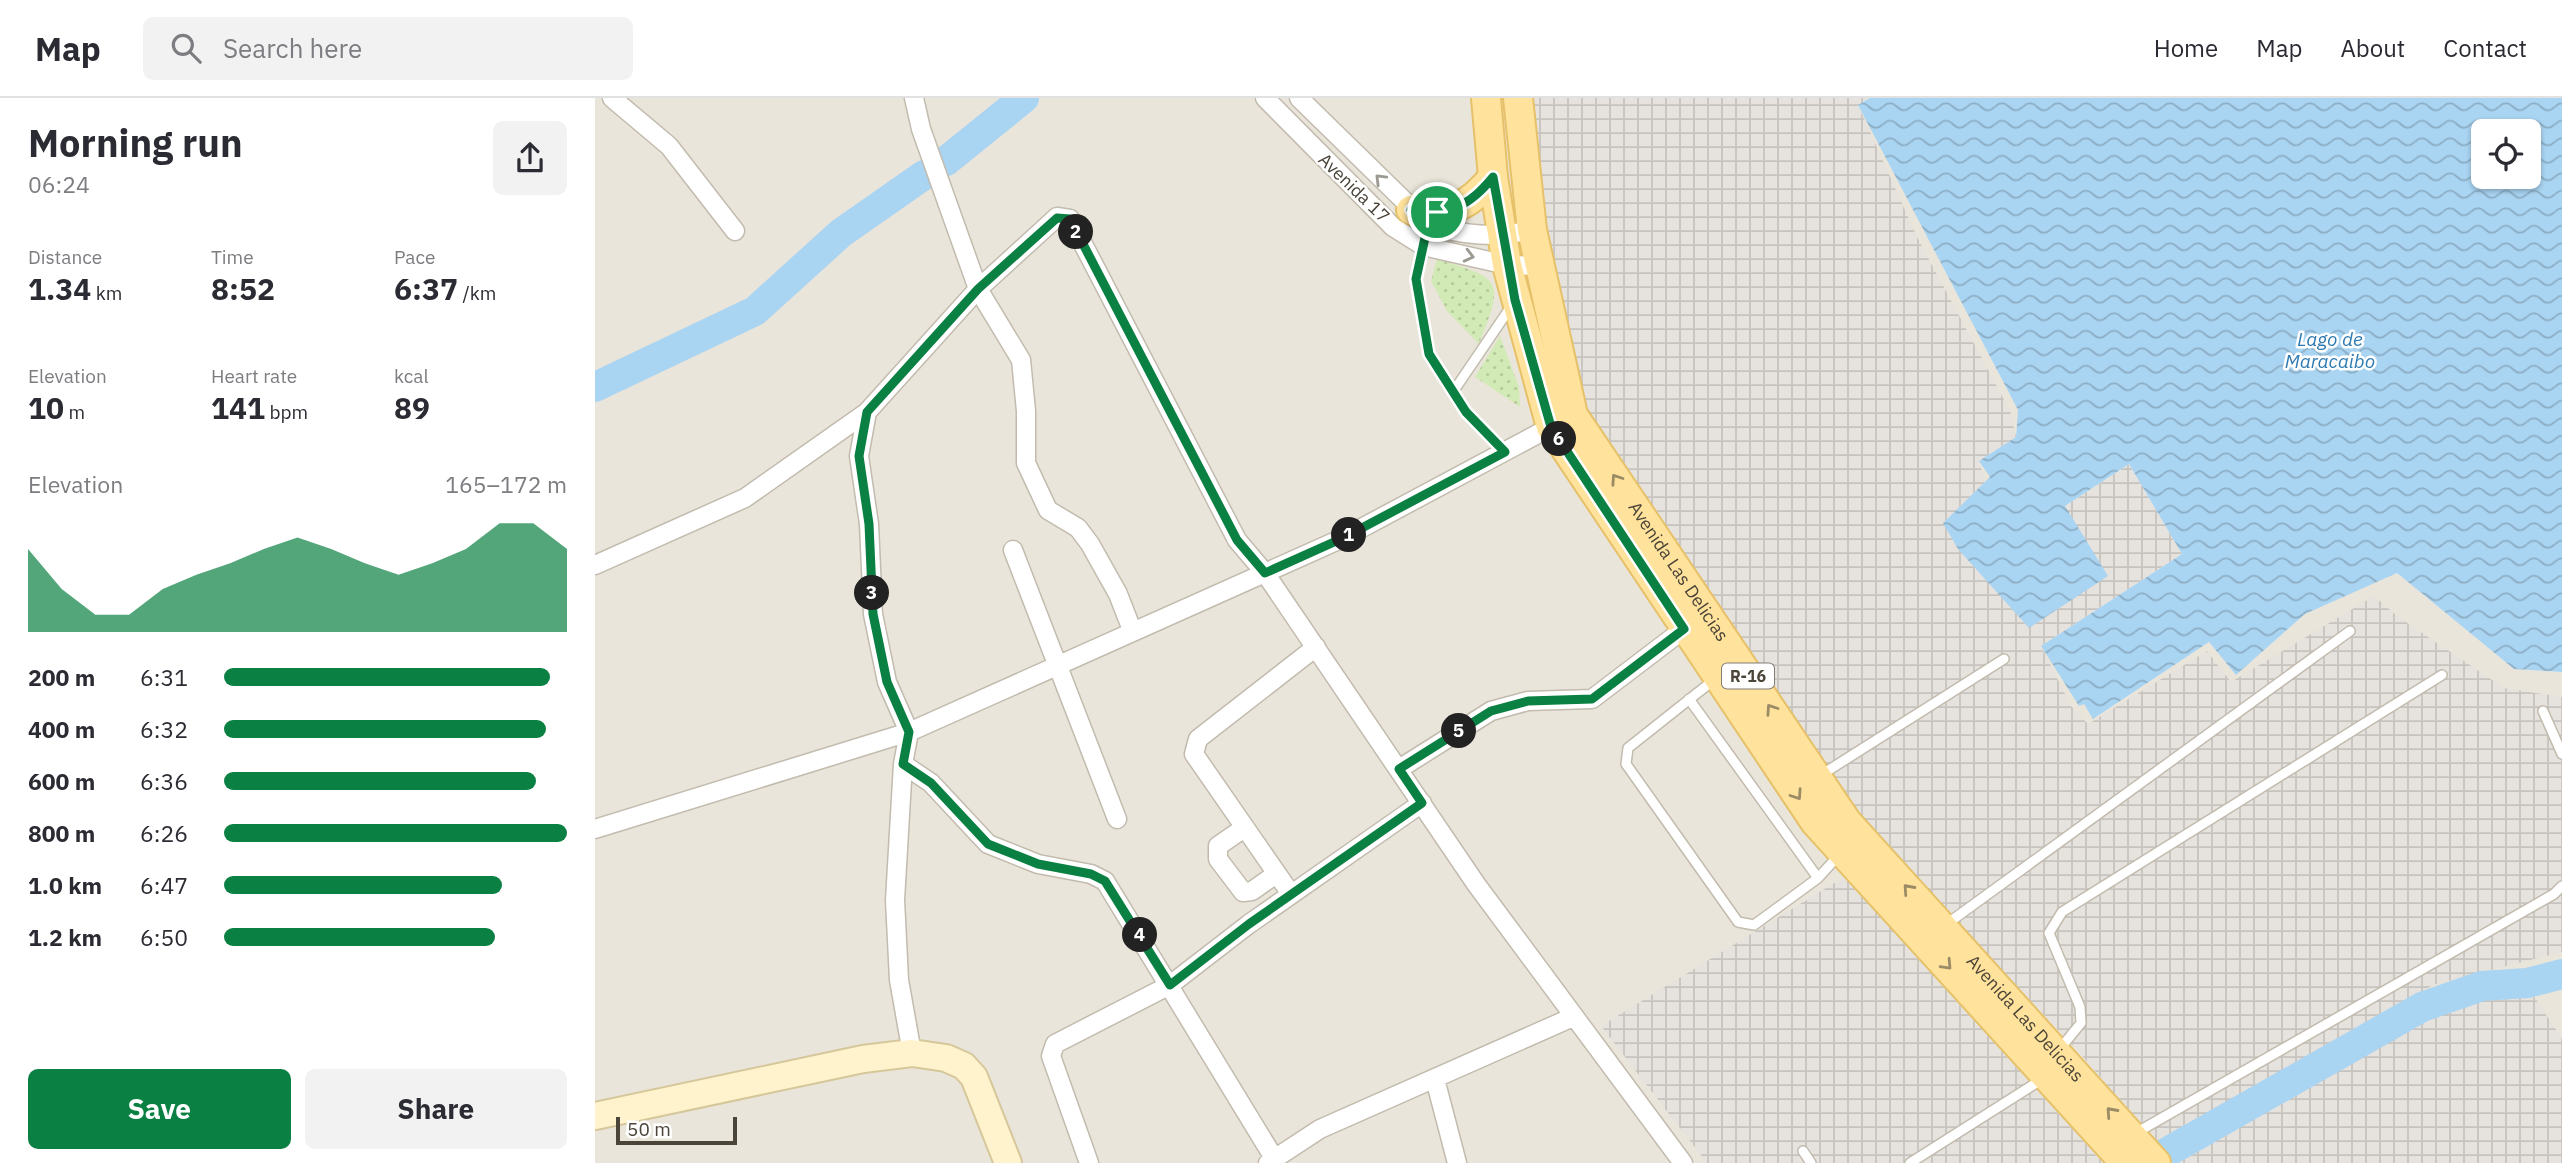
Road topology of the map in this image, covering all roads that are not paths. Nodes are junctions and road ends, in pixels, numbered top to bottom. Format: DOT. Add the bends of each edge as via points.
graph roads {
  1 [pos="612,98"];
  2 [pos="914,98"];
  3 [pos="1265,98"];
  4 [pos="1299,98"];
  5 [pos="1486,98"];
  6 [pos="1518,98"];
  7 [pos="1493,177"];
  8 [pos="1419,217"];
  9 [pos="735,230"];
  10 [pos="1532,230"];
  11 [pos="1502,236"];
  12 [pos="1423,246"];
  13 [pos="1507,265"];
  14 [pos="1540,266"];
  15 [pos="978,289"];
  16 [pos="1515,300"];
  17 [pos="1453,392"];
  18 [pos="867,412"];
  19 [pos="1562,421"];
  20 [pos="1505,452"];
  21 [pos="1013,550"];
  22 [pos="595,565"];
  23 [pos="1265,573"];
  24 [pos="1682,609"];
  25 [pos="1132,630"];
  26 [pos="2350,631"];
  27 [pos="1316,647"];
  28 [pos="2004,659"];
  29 [pos="1057,667"];
  30 [pos="2442,675"];
  31 [pos="1717,677"];
  32 [pos="1689,699"];
  33 [pos="2543,711"];
  34 [pos="909,732"];
  35 [pos="2562,754"];
  36 [pos="903,764"];
  37 [pos="1399,769"];
  38 [pos="1817,778"];
  39 [pos="1422,803"];
  40 [pos="1117,819"];
  41 [pos="1244,828"];
  42 [pos="595,829"];
  43 [pos="1842,852"];
  44 [pos="1276,874"];
  45 [pos="1818,878"];
  46 [pos="2562,886"];
  47 [pos="1291,894"];
  48 [pos="1943,927"];
  49 [pos="1170,985"];
  50 [pos="1573,1017"];
  51 [pos="912,1053"];
  52 [pos="2052,1064"];
  53 [pos="1435,1079"];
  54 [pos="595,1116"];
  55 [pos="2132,1135"];
  56 [pos="1803,1151"];
  57 [pos="1273,1162"];
  58 [pos="1008,1163"];
  59 [pos="1089,1163"];
  60 [pos="1457,1163"];
  61 [pos="1682,1163"];
  62 [pos="1811,1163"];
  63 [pos="1910,1163"];
  64 [pos="2125,1163"];
  65 [pos="2156,1163"];
  1 -- 9 [label="street" via="669,146"];
  2 -- 15 [label="street"];
  3 -- 12 [label="street, Avenida 17" via="1394,226"];
  8 -- 4 [label="street, Avenida 17, one-way"];
  5 -- 7 [label="main road, Avenida Las Delicias / R-16"];
  6 -- 10 [label="main road, Avenida Las Delicias / R-16"];
  7 -- 8 [label="main road" via="1469,203"];
  7 -- 11 [label="main road, Avenida Las Delicias / R-16"];
  8 -- 11 [label="street, Avenida 17" via="1455,234"];
  8 -- 12 [label="lane"];
  10 -- 11 [label="street, Avenida 17"];
  10 -- 14 [label="main road, Avenida Las Delicias / R-16"];
  11 -- 13 [label="main road, Avenida Las Delicias / R-16"];
  12 -- 13 [label="street, Avenida 17, one-way"];
  12 -- 17 [label="lane" via="1416,279 1429,354"];
  13 -- 14 [label="street, Avenida 17"];
  13 -- 16 [label="main road, Avenida Las Delicias / R-16"];
  14 -- 19 [label="main road, Avenida Las Delicias / R-16"];
  15 -- 18 [label="street"];
  15 -- 23 [label="street" via="1057,218 1070,219 1237,540"];
  15 -- 25 [label="street" via="1021,360 1025,463 1048,510 1078,528 1090,544"];
  16 -- 17 [label="lane"];
  16 -- 19 [label="main road, Avenida Las Delicias / R-16"];
  17 -- 20 [label="lane"];
  18 -- 22 [label="street" via="745,498"];
  18 -- 34 [label="street" via="859,456 869,524 873,614 887,682"];
  19 -- 20 [label="street"];
  19 -- 24 [label="main road, Avenida Las Delicias / R-16"];
  20 -- 23 [label="street" via="1343,538"];
  21 -- 29 [label="street"];
  23 -- 25 [label="street"];
  23 -- 27 [label="street"];
  24 -- 31 [label="main road, Avenida Las Delicias / R-16"];
  24 -- 37 [label="street" via="1592,699 1528,701 1491,711"];
  38 -- 24 [label="main road, Avenida Las Delicias / R-16, one-way"];
  25 -- 29 [label="street"];
  26 -- 48 [label="lane"];
  27 -- 37 [label="street"];
  27 -- 41 [label="street" via="1194,746 1194,754"];
  28 -- 38 [label="lane"];
  29 -- 34 [label="street"];
  29 -- 40 [label="street"];
  30 -- 52 [label="lane" via="2062,912 2049,933 2080,1007 2081,1023"];
  31 -- 32 [label="lane"];
  31 -- 43 [label="main road, Avenida Las Delicias / R-16, one-way" via="1815,822"];
  32 -- 45 [label="lane"];
  32 -- 45 [label="lane" via="1628,748 1626,764 1738,922 1754,925"];
  33 -- 35 [label="lane"];
  34 -- 36 [label="street"];
  34 -- 42 [label="street"];
  36 -- 49 [label="street" via="931,783 988,844 1038,864 1105,881"];
  36 -- 51 [label="street" via="895,900 899,980"];
  37 -- 39 [label="street"];
  48 -- 38 [label="main road, Avenida Las Delicias / R-16, one-way" via="1847,822"];
  39 -- 47 [label="street"];
  39 -- 50 [label="street"];
  41 -- 44 [label="street"];
  41 -- 44 [label="street" via="1219,846 1218,859 1243,892"];
  43 -- 45 [label="lane"];
  43 -- 52 [label="main road, Avenida Las Delicias / R-16, one-way"];
  44 -- 47 [label="street"];
  46 -- 55 [label="lane"];
  47 -- 49 [label="street"];
  48 -- 52 [label="main road, Avenida Las Delicias / R-16"];
  49 -- 57 [label="street"];
  49 -- 59 [label="street" via="1051,1050"];
  50 -- 53 [label="street"];
  50 -- 61 [label="street"];
  51 -- 54 [label="street" via="863,1059"];
  51 -- 58 [label="street" via="946,1058 974,1077"];
  55 -- 52 [label="main road, Avenida Las Delicias / R-16, one-way"];
  52 -- 63 [label="lane"];
  52 -- 64 [label="main road, Avenida Las Delicias / R-16"];
  53 -- 57 [label="street" via="1319,1129"];
  53 -- 60 [label="street"];
  55 -- 65 [label="main road, Avenida Las Delicias / R-16"];
  56 -- 62 [label="lane"];
}
